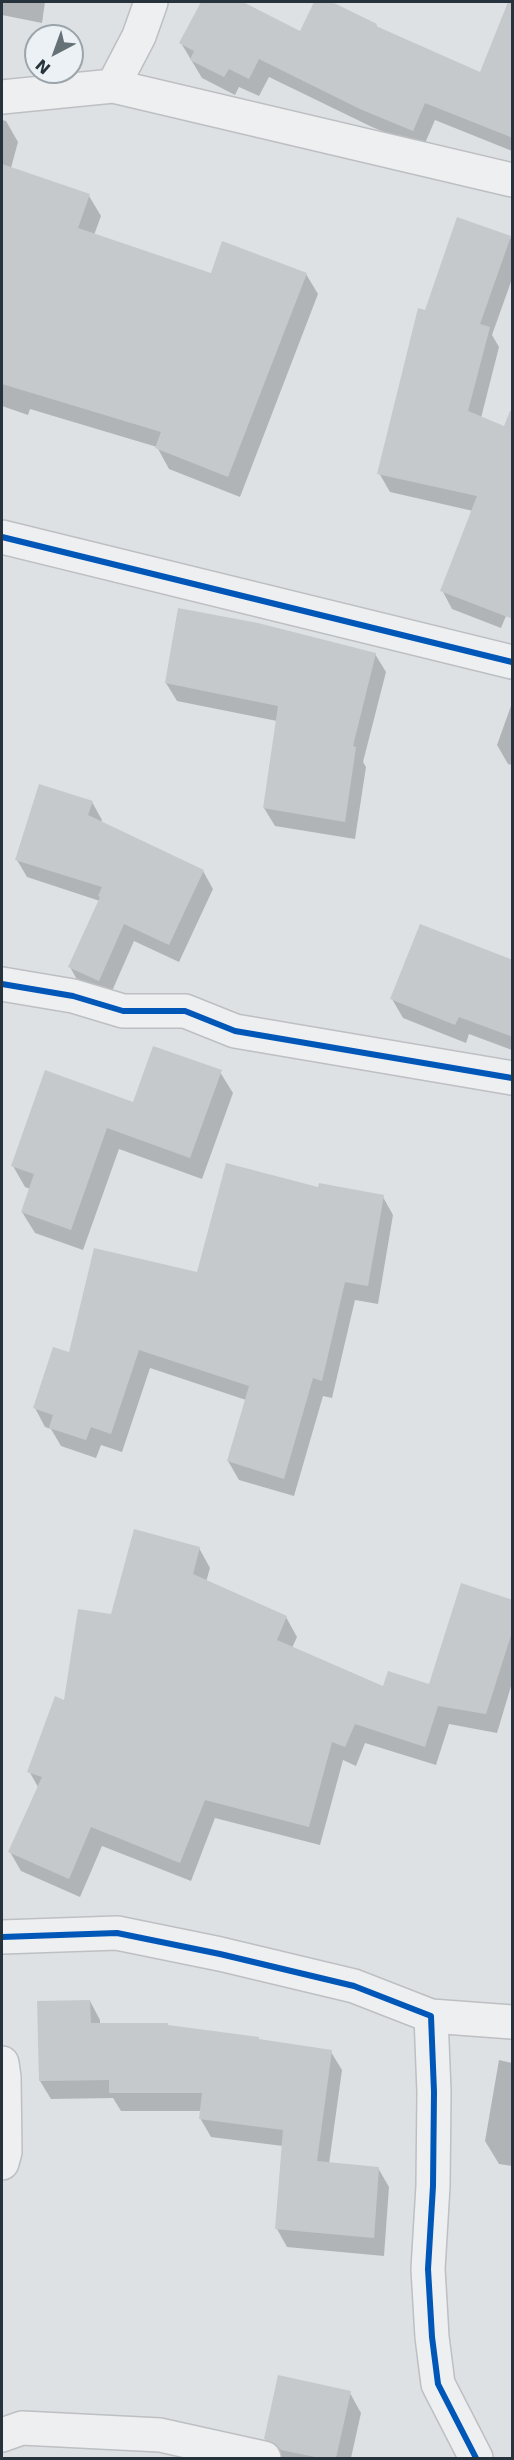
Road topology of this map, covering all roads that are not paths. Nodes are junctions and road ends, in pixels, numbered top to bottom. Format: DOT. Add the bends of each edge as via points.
graph roads {
  1 [pos="151,2"];
  2 [pos="113,86"];
  3 [pos="2,97"];
  4 [pos="513,180"];
  5 [pos="2,537"];
  6 [pos="513,662"];
  7 [pos="2,984"];
  8 [pos="513,1078"];
  9 [pos="2,1937"];
  10 [pos="430,2016"];
  11 [pos="513,2022"];
  12 [pos="2,2063"];
  13 [pos="2,2163"];
  14 [pos="2,2435"];
  15 [pos="264,2458"];
  16 [pos="476,2458"];
  1 -- 2 [label="street" via="140,36"];
  2 -- 3 [label="street"];
  2 -- 4 [label="street"];
  5 -- 6 [label="street"];
  7 -- 8 [label="street" via="73,996 123,1011 185,1011 236,1030"];
  9 -- 10 [label="street" via="117,1933 354,1986"];
  10 -- 11 [label="street"];
  10 -- 16 [label="street" via="434,2092 428,2269 432,2337 438,2384"];
  12 -- 13 [label="street"];
  14 -- 15 [label="street" via="22,2428 160,2435"];
}
